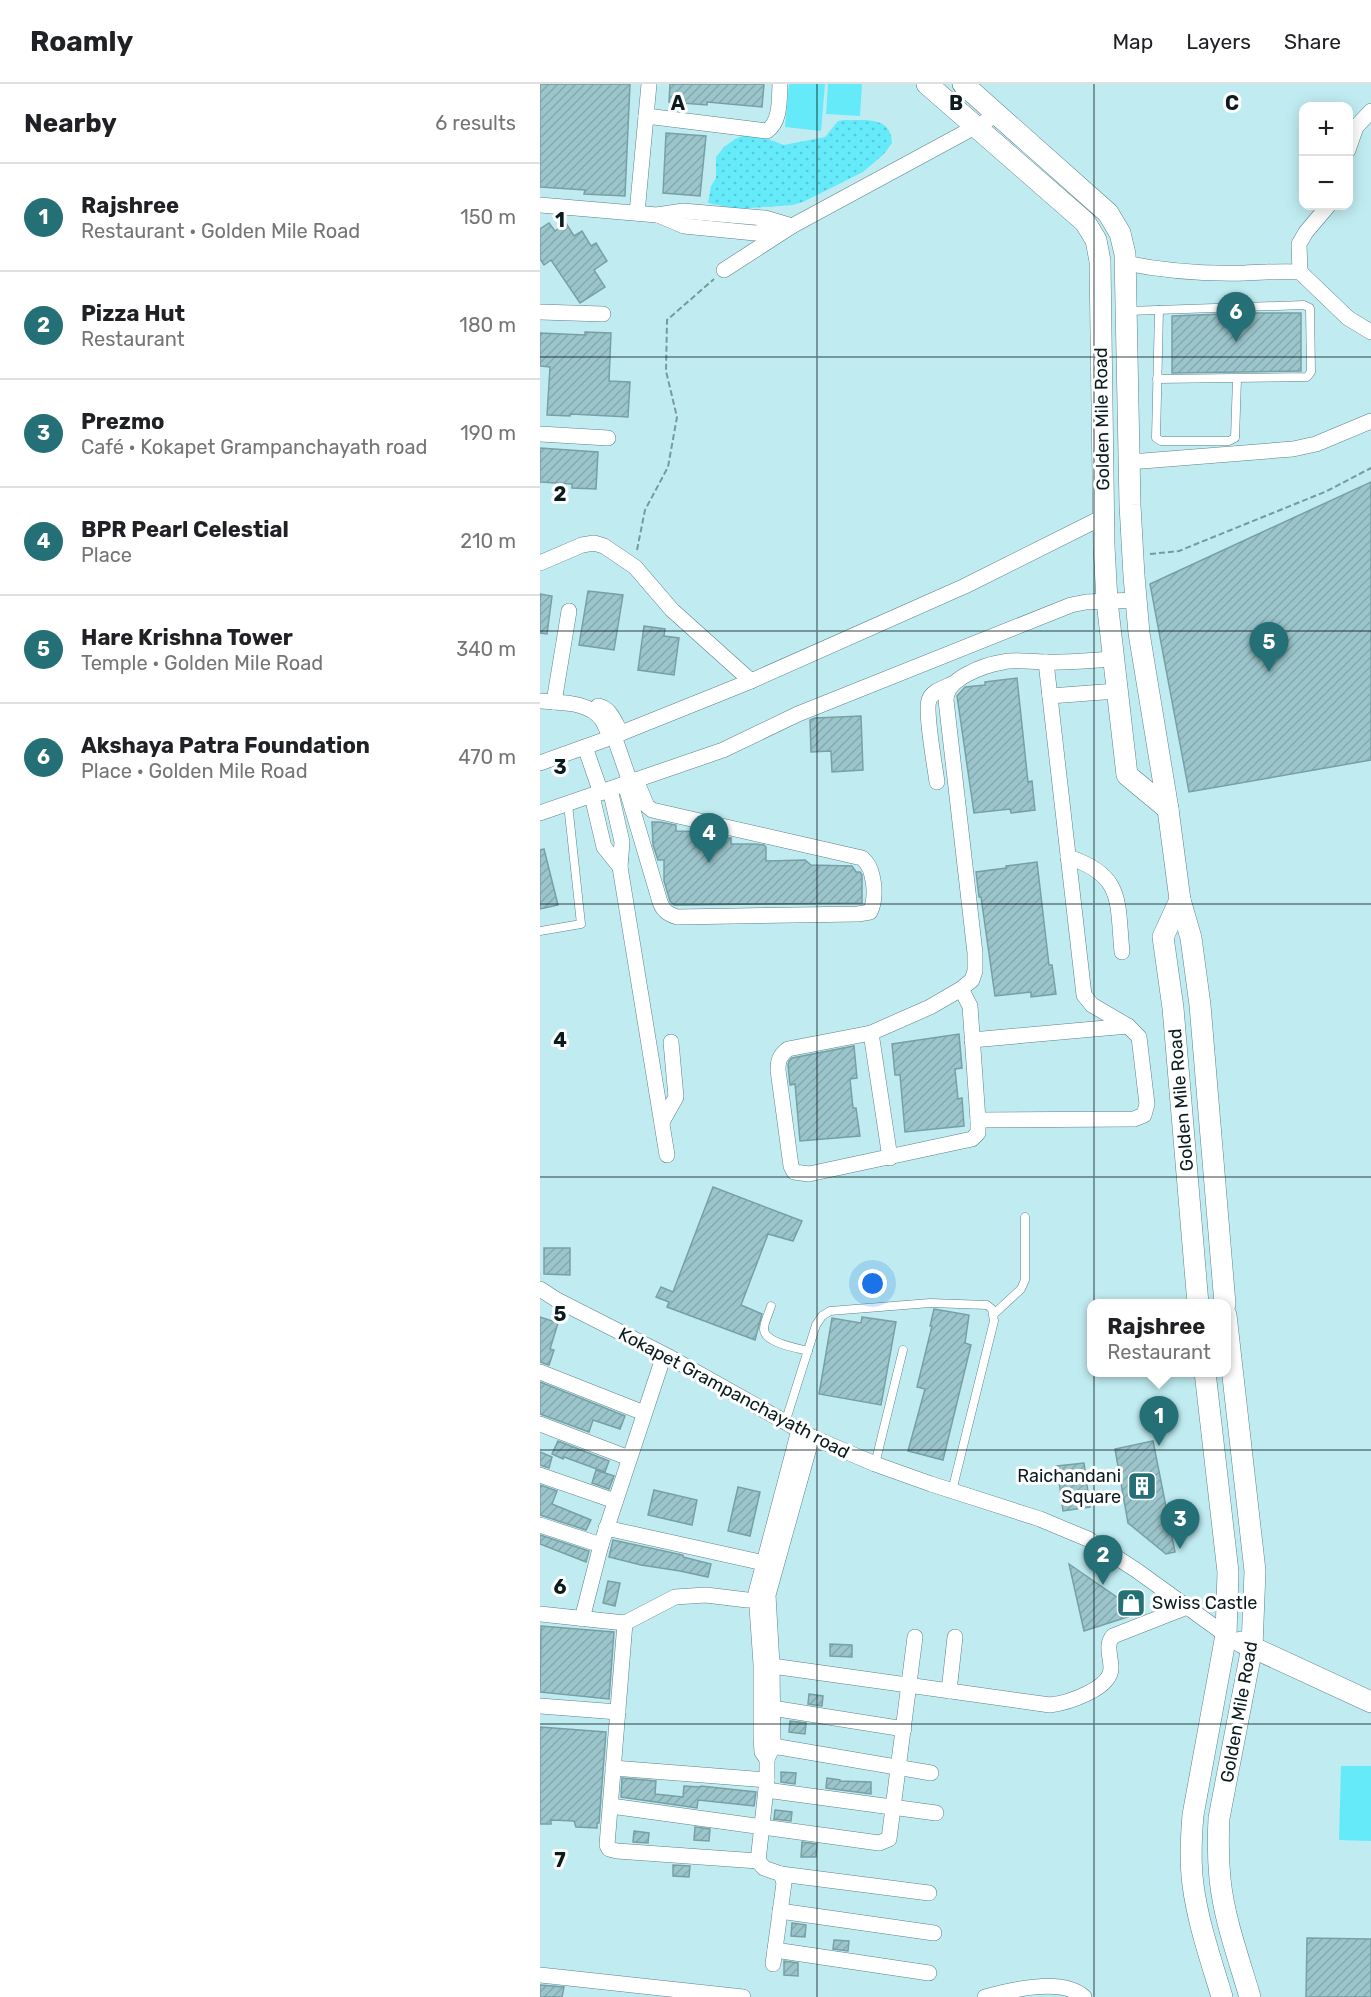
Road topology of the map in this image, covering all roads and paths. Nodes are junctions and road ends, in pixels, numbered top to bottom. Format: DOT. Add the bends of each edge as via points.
graph roads {
  1 [pos="649,84"];
  2 [pos="780,84"];
  3 [pos="927,84"];
  4 [pos="963,84"];
  5 [pos="1371,111"];
  6 [pos="998,115"];
  7 [pos="646,116"];
  8 [pos="975,127"];
  9 [pos="1353,136"];
  10 [pos="540,205"];
  11 [pos="1325,210"];
  12 [pos="637,213"];
  13 [pos="792,226"];
  14 [pos="1125,263"];
  15 [pos="724,270"];
  16 [pos="1300,272"];
  17 [pos="1159,310"];
  18 [pos="1126,311"];
  19 [pos="540,312"];
  20 [pos="603,314"];
  21 [pos="1371,332"];
  22 [pos="1157,379"];
  23 [pos="1237,379"];
  24 [pos="1371,421"];
  25 [pos="540,434"];
  26 [pos="608,438"];
  27 [pos="1130,462"];
  28 [pos="1371,468"];
  29 [pos="1103,517"];
  30 [pos="1133,556"];
  31 [pos="540,563"];
  32 [pos="635,567"];
  33 [pos="1136,600"];
  34 [pos="1107,601"];
  35 [pos="569,611"];
  36 [pos="1114,659"];
  37 [pos="1046,662"];
  38 [pos="752,681"];
  39 [pos="952,684"];
  40 [pos="1118,691"];
  41 [pos="1050,696"];
  42 [pos="547,702"];
  43 [pos="615,736"];
  44 [pos="585,747"];
  45 [pos="540,763"];
  46 [pos="937,782"];
  47 [pos="616,787"];
  48 [pos="568,804"];
  49 [pos="650,808"];
  50 [pos="1168,810"];
  51 [pos="540,813"];
  52 [pos="634,815"];
  53 [pos="1068,857"];
  54 [pos="1180,900"];
  55 [pos="540,931"];
  56 [pos="1122,952"];
  57 [pos="961,989"];
  58 [pos="644,1015"];
  59 [pos="1128,1026"];
  60 [pos="871,1033"];
  61 [pos="972,1040"];
  62 [pos="671,1042"];
  63 [pos="669,1093"];
  64 [pos="978,1120"];
  65 [pos="662,1122"];
  66 [pos="667,1155"];
  67 [pos="890,1158"];
  68 [pos="1025,1217"];
  69 [pos="540,1289"];
  70 [pos="1198,1299"];
  71 [pos="1226,1299"];
  72 [pos="771,1306"];
  73 [pos="994,1314"];
  74 [pos="903,1350"];
  75 [pos="808,1351"];
  76 [pos="1231,1352"];
  77 [pos="664,1355"];
  78 [pos="540,1372"];
  79 [pos="1206,1377"];
  80 [pos="644,1413"];
  81 [pos="785,1423"];
  82 [pos="540,1424"];
  83 [pos="805,1434"];
  84 [pos="629,1458"];
  85 [pos="875,1464"];
  86 [pos="540,1476"];
  87 [pos="952,1491"];
  88 [pos="615,1501"];
  89 [pos="540,1525"];
  90 [pos="606,1528"];
  91 [pos="600,1545"];
  92 [pos="769,1564"];
  93 [pos="747,1600"];
  94 [pos="1187,1607"];
  95 [pos="540,1614"];
  96 [pos="582,1619"];
  97 [pos="624,1623"];
  98 [pos="1226,1635"];
  99 [pos="915,1637"];
  100 [pos="955,1637"];
  101 [pos="1252,1647"];
  102 [pos="767,1665"];
  103 [pos="909,1685"];
  104 [pos="949,1691"];
  105 [pos="1371,1702"];
  106 [pos="540,1706"];
  107 [pos="772,1708"];
  108 [pos="618,1712"];
  109 [pos="904,1729"];
  110 [pos="770,1753"];
  111 [pos="613,1768"];
  112 [pos="898,1768"];
  113 [pos="931,1773"];
  114 [pos="766,1785"];
  115 [pos="611,1806"];
  116 [pos="893,1807"];
  117 [pos="936,1813"];
  118 [pos="761,1827"];
  119 [pos="758,1861"];
  120 [pos="781,1874"];
  121 [pos="929,1893"];
  122 [pos="1224,1900"];
  123 [pos="1198,1906"];
  124 [pos="780,1911"];
  125 [pos="934,1933"];
  126 [pos="929,1973"];
  127 [pos="540,1975"];
  128 [pos="1029,1993"];
  129 [pos="743,1997"];
  130 [pos="985,1997"];
  131 [pos="1084,1997"];
  132 [pos="1222,1997"];
  133 [pos="1250,1997"];
  1 -- 7 [label="street"];
  2 -- 7 [label="street" via="777,117 767,131"];
  3 -- 8 [label="street, Golden Mile Road"];
  4 -- 6 [label="street, Golden Mile Road"];
  5 -- 9 [label="street"];
  6 -- 8 [label="street"];
  6 -- 14 [label="street, Golden Mile Road" via="1108,213 1120,233"];
  7 -- 12 [label="street"];
  8 -- 13 [label="street"];
  8 -- 29 [label="street, Golden Mile Road" via="1085,222 1096,240 1100,261"];
  10 -- 12 [label="street"];
  11 -- 16 [label="street" via="1299,244"];
  12 -- 13 [label="street" via="765,218"];
  13 -- 15 [label="street"];
  14 -- 16 [label="street" via="1191,272"];
  14 -- 18 [label="street, Golden Mile Road"];
  15 -- 32 [label="path" via="667,320 666,371 677,417 668,466 642,519"];
  16 -- 21 [label="street" via="1348,318"];
  17 -- 18 [label="lane"];
  17 -- 22 [label="lane"];
  17 -- 23 [label="lane" via="1304,305 1311,308 1311,372 1307,377"];
  18 -- 27 [label="street, Golden Mile Road"];
  19 -- 20 [label="street"];
  22 -- 23 [label="lane"];
  22 -- 23 [label="lane" via="1156,438 1161,441 1235,438"];
  24 -- 27 [label="street" via="1316,444 1293,449"];
  25 -- 26 [label="street"];
  27 -- 30 [label="street, Golden Mile Road"];
  28 -- 30 [label="path" via="1327,491 1179,551"];
  29 -- 34 [label="street, Golden Mile Road"];
  29 -- 38 [label="street" via="965,586"];
  30 -- 33 [label="street, Golden Mile Road"];
  31 -- 32 [label="street" via="594,543"];
  32 -- 38 [label="street" via="672,610"];
  33 -- 34 [label="street"];
  33 -- 50 [label="street, Golden Mile Road"];
  34 -- 36 [label="street, Golden Mile Road"];
  34 -- 47 [label="street" via="1071,605 798,714 723,750"];
  35 -- 42 [label="street"];
  36 -- 37 [label="street"];
  36 -- 40 [label="street, Golden Mile Road"];
  37 -- 39 [label="street" via="1005,661"];
  37 -- 41 [label="street"];
  38 -- 43 [label="street"];
  39 -- 46 [label="street" via="936,691 929,700"];
  39 -- 57 [label="street" via="946,700 975,953 972,980"];
  40 -- 41 [label="street"];
  40 -- 50 [label="street, Golden Mile Road" via="1127,775"];
  41 -- 53 [label="street"];
  42 -- 43 [label="street" via="577,704 592,711"];
  43 -- 44 [label="street"];
  43 -- 47 [label="street"];
  44 -- 45 [label="street"];
  44 -- 47 [label="street"];
  47 -- 48 [label="street"];
  47 -- 49 [label="street"];
  47 -- 52 [label="street"];
  47 -- 58 [label="street" via="604,847 620,867"];
  48 -- 51 [label="street"];
  48 -- 55 [label="lane" via="581,924"];
  49 -- 52 [label="street"];
  49 -- 52 [label="street" via="862,858 872,876 872,908 858,914 668,914 660,902"];
  50 -- 54 [label="street, Golden Mile Road"];
  53 -- 56 [label="street" via="1093,866 1110,882 1117,903"];
  53 -- 59 [label="street" via="1084,995 1092,1005"];
  54 -- 70 [label="street, Golden Mile Road" via="1163,937 1173,1008"];
  54 -- 71 [label="street, Golden Mile Road" via="1191,938 1200,1005"];
  57 -- 60 [label="street"];
  57 -- 61 [label="street" via="970,1006"];
  58 -- 63 [label="street" via="662,1041"];
  58 -- 65 [label="street"];
  59 -- 61 [label="street"];
  59 -- 64 [label="street" via="1139,1037 1147,1104 1140,1117"];
  60 -- 67 [label="street"];
  60 -- 67 [label="street" via="788,1049 778,1060 791,1166 794,1172 809,1174"];
  61 -- 64 [label="street"];
  62 -- 65 [label="street" via="676,1097"];
  64 -- 67 [label="street" via="978,1133 972,1140"];
  65 -- 66 [label="street"];
  68 -- 73 [label="lane" via="1025,1280 1021,1289"];
  69 -- 77 [label="street, Kokapet Grampanchayath road"];
  72 -- 75 [label="lane" via="764,1327 768,1339"];
  73 -- 75 [label="lane" via="987,1305 930,1303 842,1308 822,1316"];
  73 -- 87 [label="lane"];
  74 -- 85 [label="lane"];
  75 -- 81 [label="lane"];
  76 -- 101 [label="street, Golden Mile Road" via="1255,1571"];
  77 -- 80 [label="street"];
  77 -- 81 [label="street, Kokapet Grampanchayath road"];
  78 -- 80 [label="street"];
  79 -- 98 [label="street, Golden Mile Road" via="1228,1572"];
  80 -- 84 [label="street"];
  81 -- 83 [label="street, Kokapet Grampanchayath road"];
  82 -- 84 [label="street"];
  83 -- 85 [label="street, Kokapet Grampanchayath road"];
  83 -- 92 [label="street"];
  84 -- 88 [label="street"];
  85 -- 87 [label="street, Kokapet Grampanchayath road"];
  86 -- 88 [label="street"];
  87 -- 94 [label="street, Kokapet Grampanchayath road" via="1088,1539"];
  88 -- 90 [label="street"];
  89 -- 91 [label="street"];
  90 -- 91 [label="street"];
  90 -- 92 [label="street"];
  91 -- 96 [label="street"];
  92 -- 102 [label="street" via="756,1593"];
  93 -- 97 [label="street" via="706,1595 675,1597"];
  94 -- 98 [label="street, Kokapet Grampanchayath road"];
  94 -- 104 [label="street" via="1113,1636 1109,1642 1111,1668 1107,1679 1069,1701 1050,1705"];
  95 -- 96 [label="street"];
  96 -- 97 [label="street"];
  97 -- 108 [label="street"];
  98 -- 101 [label="street, Kokapet Grampanchayath road"];
  98 -- 123 [label="street, Golden Mile Road" via="1192,1815 1193,1884"];
  99 -- 103 [label="street"];
  100 -- 104 [label="street"];
  101 -- 105 [label="street, Kokapet Grampanchayath road"];
  101 -- 122 [label="street, Golden Mile Road" via="1219,1818 1218,1852"];
  102 -- 103 [label="street"];
  102 -- 107 [label="street"];
  102 -- 110 [label="street" via="761,1738 762,1752"];
  103 -- 104 [label="street"];
  103 -- 109 [label="street"];
  106 -- 108 [label="street"];
  107 -- 109 [label="street"];
  107 -- 110 [label="street"];
  108 -- 111 [label="street"];
  109 -- 112 [label="street"];
  110 -- 112 [label="street"];
  110 -- 114 [label="street"];
  111 -- 114 [label="street"];
  111 -- 115 [label="street"];
  112 -- 113 [label="street"];
  112 -- 116 [label="street"];
  114 -- 116 [label="street"];
  114 -- 118 [label="street"];
  115 -- 118 [label="street"];
  115 -- 119 [label="street" via="609,1850"];
  116 -- 117 [label="street"];
  116 -- 118 [label="street" via="889,1839 879,1843"];
  118 -- 119 [label="street"];
  119 -- 120 [label="street" via="764,1868"];
  120 -- 121 [label="street"];
  120 -- 124 [label="street" via="784,1883"];
  122 -- 123 [label="street"];
  122 -- 133 [label="street, Golden Mile Road"];
  123 -- 132 [label="street, Golden Mile Road"];
  124 -- 125 [label="street"];
  124 -- 126 [label="street" via="774,1957"];
  127 -- 129 [label="street"];
  128 -- 130 [label="street"];
  128 -- 131 [label="street" via="1064,1987"];
}
